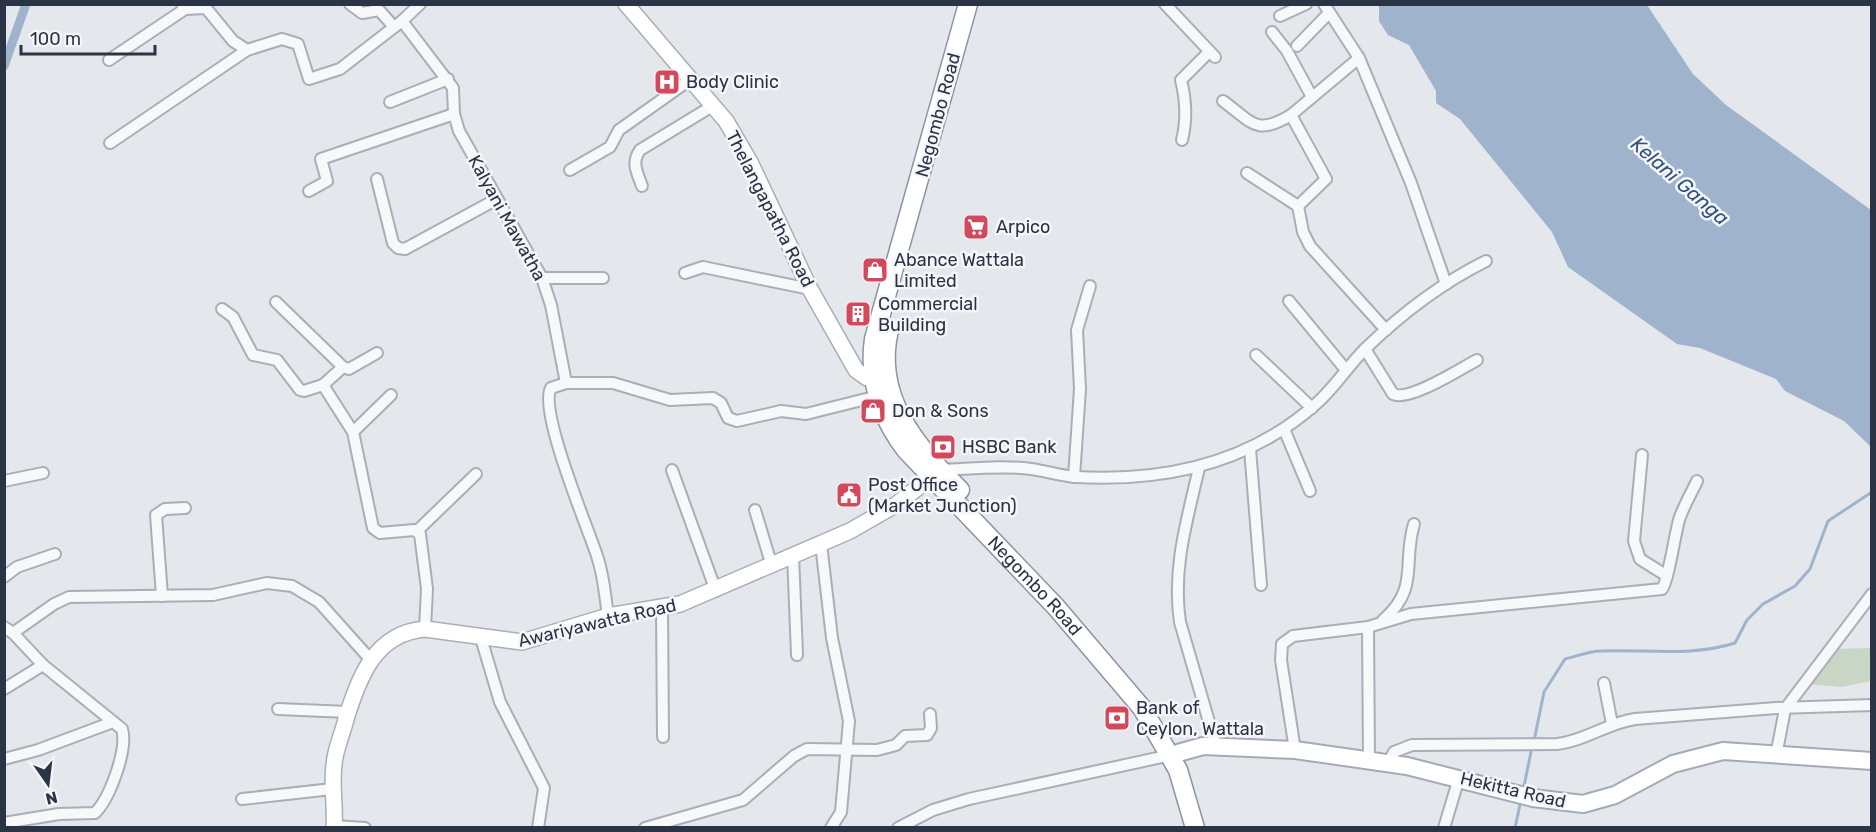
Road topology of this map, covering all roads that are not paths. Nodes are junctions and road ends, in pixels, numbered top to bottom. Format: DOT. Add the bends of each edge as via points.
graph roads {
  1 [pos="350,4"];
  2 [pos="420,4"];
  3 [pos="626,4"];
  4 [pos="968,4"];
  5 [pos="979,4"];
  6 [pos="1165,4"];
  7 [pos="1306,4"];
  8 [pos="184,7"];
  9 [pos="1327,9"];
  10 [pos="1280,16"];
  11 [pos="398,24"];
  12 [pos="1272,32"];
  13 [pos="1297,46"];
  14 [pos="247,50"];
  15 [pos="1359,58"];
  16 [pos="109,60"];
  17 [pos="448,79"];
  18 [pos="691,79"];
  19 [pos="1312,97"];
  20 [pos="1223,101"];
  21 [pos="390,102"];
  22 [pos="714,105"];
  23 [pos="454,114"];
  24 [pos="1291,115"];
  25 [pos="1182,140"];
  26 [pos="110,143"];
  27 [pos="570,170"];
  28 [pos="1247,173"];
  29 [pos="377,179"];
  30 [pos="642,186"];
  31 [pos="309,191"];
  32 [pos="497,199"];
  33 [pos="1298,206"];
  34 [pos="1486,261"];
  35 [pos="685,273"];
  36 [pos="542,278"];
  37 [pos="603,278"];
  38 [pos="1446,284"];
  39 [pos="1090,286"];
  40 [pos="810,289"];
  41 [pos="1289,301"];
  42 [pos="276,302"];
  43 [pos="222,309"];
  44 [pos="1386,330"];
  45 [pos="1365,349"];
  46 [pos="377,353"];
  47 [pos="1256,355"];
  48 [pos="1477,360"];
  49 [pos="343,367"];
  50 [pos="1346,370"];
  51 [pos="880,377"];
  52 [pos="566,383"];
  53 [pos="323,385"];
  54 [pos="391,395"];
  55 [pos="878,396"];
  56 [pos="1312,408"];
  57 [pos="1284,429"];
  58 [pos="353,432"];
  59 [pos="1250,449"];
  60 [pos="1642,455"];
  61 [pos="1199,468"];
  62 [pos="672,470"];
  63 [pos="43,473"];
  64 [pos="476,474"];
  65 [pos="935,474"];
  66 [pos="1074,477"];
  67 [pos="4,481"];
  68 [pos="1697,481"];
  69 [pos="1310,491"];
  70 [pos="185,508"];
  71 [pos="755,510"];
  72 [pos="1414,524"];
  73 [pos="417,531"];
  74 [pos="821,544"];
  75 [pos="55,554"];
  76 [pos="793,554"];
  77 [pos="771,563"];
  78 [pos="1667,576"];
  79 [pos="4,578"];
  80 [pos="1261,585"];
  81 [pos="716,591"];
  82 [pos="1872,594"];
  83 [pos="162,596"];
  84 [pos="662,608"];
  85 [pos="608,616"];
  86 [pos="1380,623"];
  87 [pos="1368,627"];
  88 [pos="425,628"];
  89 [pos="9,630"];
  90 [pos="481,638"];
  91 [pos="797,655"];
  92 [pos="370,659"];
  93 [pos="43,665"];
  94 [pos="1604,683"];
  95 [pos="4,689"];
  96 [pos="1872,705"];
  97 [pos="1785,709"];
  98 [pos="278,710"];
  99 [pos="348,712"];
  100 [pos="930,714"];
  101 [pos="113,722"];
  102 [pos="1612,724"];
  103 [pos="663,737"];
  104 [pos="1216,746"];
  105 [pos="848,749"];
  106 [pos="1295,750"];
  107 [pos="1176,753"];
  108 [pos="1776,756"];
  109 [pos="4,759"];
  110 [pos="1369,760"];
  111 [pos="1872,761"];
  112 [pos="1388,763"];
  113 [pos="1459,778"];
  114 [pos="332,789"];
  115 [pos="242,799"];
  116 [pos="4,823"];
  117 [pos="335,827"];
  118 [pos="365,828"];
  119 [pos="538,828"];
  120 [pos="645,828"];
  121 [pos="831,828"];
  122 [pos="898,828"];
  123 [pos="1195,828"];
  124 [pos="1207,828"];
  125 [pos="1444,828"];
  1 -- 11 [label="street, Kalyani Mawatha" via="362,13 379,10"];
  2 -- 11 [label="street"];
  3 -- 18 [label="street, Thelangapatha Road"];
  4 -- 51 [label="highway, Negombo Road" via="874,339"];
  5 -- 51 [label="highway, Negombo Road" via="892,314"];
  6 -- 25 [label="street" via="1212,54 1181,80 1185,97"];
  7 -- 10 [label="street"];
  8 -- 14 [label="street" via="206,8 233,41"];
  8 -- 16 [label="street"];
  9 -- 13 [label="street"];
  9 -- 15 [label="street"];
  11 -- 14 [label="street" via="340,69 314,79 306,77 298,44 282,39"];
  11 -- 17 [label="street, Kalyani Mawatha"];
  12 -- 19 [label="street"];
  14 -- 26 [label="street"];
  15 -- 19 [label="street"];
  15 -- 38 [label="street"];
  17 -- 21 [label="street"];
  17 -- 23 [label="street, Kalyani Mawatha" via="453,88"];
  18 -- 22 [label="street, Thelangapatha Road"];
  18 -- 27 [label="street" via="619,129 610,147"];
  19 -- 24 [label="street"];
  20 -- 24 [label="street" via="1264,128"];
  22 -- 30 [label="street" via="640,150 634,164"];
  22 -- 40 [label="street, Thelangapatha Road" via="750,162"];
  23 -- 31 [label="street" via="321,159 327,181"];
  23 -- 32 [label="street, Kalyani Mawatha" via="459,131"];
  24 -- 33 [label="street" via="1326,179"];
  28 -- 33 [label="street"];
  29 -- 32 [label="street" via="393,243 398,248 405,249"];
  32 -- 36 [label="street, Kalyani Mawatha"];
  33 -- 44 [label="street" via="1310,246"];
  34 -- 38 [label="street"];
  35 -- 40 [label="street" via="703,267"];
  36 -- 37 [label="street"];
  36 -- 52 [label="street, Kalyani Mawatha"];
  38 -- 44 [label="street"];
  39 -- 66 [label="street" via="1077,330 1080,389"];
  40 -- 51 [label="street, Thelangapatha Road" via="856,370 863,377"];
  41 -- 50 [label="street"];
  42 -- 49 [label="street"];
  43 -- 53 [label="street" via="233,317 253,355 277,360 300,390"];
  44 -- 45 [label="street"];
  45 -- 48 [label="street" via="1398,396 1412,394"];
  45 -- 50 [label="street"];
  46 -- 49 [label="street" via="349,369"];
  47 -- 56 [label="street"];
  49 -- 53 [label="street"];
  50 -- 56 [label="street"];
  51 -- 55 [label="highway, Negombo Road"];
  51 -- 65 [label="highway, Negombo Road"];
  52 -- 55 [label="street" via="614,383 670,400 713,398 721,403 728,418 737,421 773,411 825,411"];
  52 -- 85 [label="street" via="551,388 547,395 549,413 597,556"];
  53 -- 58 [label="street"];
  54 -- 58 [label="street"];
  55 -- 65 [label="highway, Negombo Road" via="896,437"];
  56 -- 57 [label="street"];
  57 -- 59 [label="street"];
  57 -- 69 [label="street"];
  58 -- 73 [label="street" via="373,528 380,533"];
  59 -- 61 [label="street"];
  59 -- 80 [label="street"];
  60 -- 78 [label="street" via="1634,541 1640,558"];
  61 -- 66 [label="street"];
  61 -- 104 [label="street" via="1179,555 1177,601"];
  62 -- 81 [label="street"];
  63 -- 67 [label="street"];
  64 -- 73 [label="street"];
  65 -- 66 [label="street" via="1030,469"];
  65 -- 74 [label="street, Awariyawatta Road" via="897,504"];
  65 -- 107 [label="highway, Negombo Road" via="1056,607"];
  68 -- 78 [label="street" via="1680,517"];
  70 -- 83 [label="street" via="165,509 156,515"];
  71 -- 77 [label="street"];
  72 -- 86 [label="street" via="1409,541 1410,578 1394,610"];
  73 -- 88 [label="street" via="427,589"];
  74 -- 76 [label="street, Awariyawatta Road"];
  74 -- 105 [label="street" via="832,638 849,721"];
  75 -- 79 [label="street" via="16,567"];
  76 -- 77 [label="street, Awariyawatta Road"];
  76 -- 91 [label="street"];
  77 -- 81 [label="street, Awariyawatta Road"];
  78 -- 86 [label="street" via="1662,589 1434,610"];
  81 -- 84 [label="street, Awariyawatta Road"];
  82 -- 97 [label="street"];
  83 -- 89 [label="street" via="69,597"];
  83 -- 92 [label="street" via="213,595 267,583 292,586 319,602"];
  84 -- 85 [label="street, Awariyawatta Road"];
  84 -- 103 [label="street"];
  85 -- 90 [label="street, Awariyawatta Road" via="522,642"];
  86 -- 87 [label="street"];
  87 -- 106 [label="street" via="1299,635 1282,644"];
  87 -- 110 [label="street"];
  88 -- 90 [label="street, Awariyawatta Road"];
  88 -- 92 [label="street, Awariyawatta Road" via="397,636"];
  89 -- 93 [label="street"];
  90 -- 119 [label="street" via="500,702 544,788"];
  92 -- 99 [label="street, Awariyawatta Road" via="359,677"];
  93 -- 95 [label="street"];
  93 -- 101 [label="street"];
  94 -- 102 [label="street"];
  96 -- 97 [label="street"];
  97 -- 102 [label="street"];
  97 -- 108 [label="street"];
  98 -- 99 [label="street"];
  99 -- 114 [label="street, Awariyawatta Road" via="334,759"];
  100 -- 105 [label="street" via="927,735 905,736 896,745 877,750"];
  101 -- 109 [label="street"];
  101 -- 116 [label="street" via="122,729 126,741 105,803 95,813"];
  102 -- 112 [label="street" via="1570,743 1412,745 1394,752"];
  104 -- 106 [label="main road, Hekitta Road"];
  104 -- 107 [label="main road, Hekitta Road"];
  105 -- 120 [label="street" via="807,748 743,800"];
  105 -- 121 [label="street" via="841,812"];
  106 -- 110 [label="main road, Hekitta Road"];
  107 -- 122 [label="street" via="978,797 933,810"];
  107 -- 123 [label="highway, Negombo Road"];
  107 -- 124 [label="highway, Negombo Road" via="1195,780"];
  108 -- 111 [label="main road, Hekitta Road"];
  108 -- 113 [label="main road, Hekitta Road" via="1723,751 1692,758 1606,799 1583,804 1526,796"];
  110 -- 112 [label="main road, Hekitta Road"];
  112 -- 113 [label="main road, Hekitta Road"];
  113 -- 125 [label="street"];
  114 -- 115 [label="street"];
  114 -- 117 [label="street, Awariyawatta Road"];
  117 -- 118 [label="street"];
}
